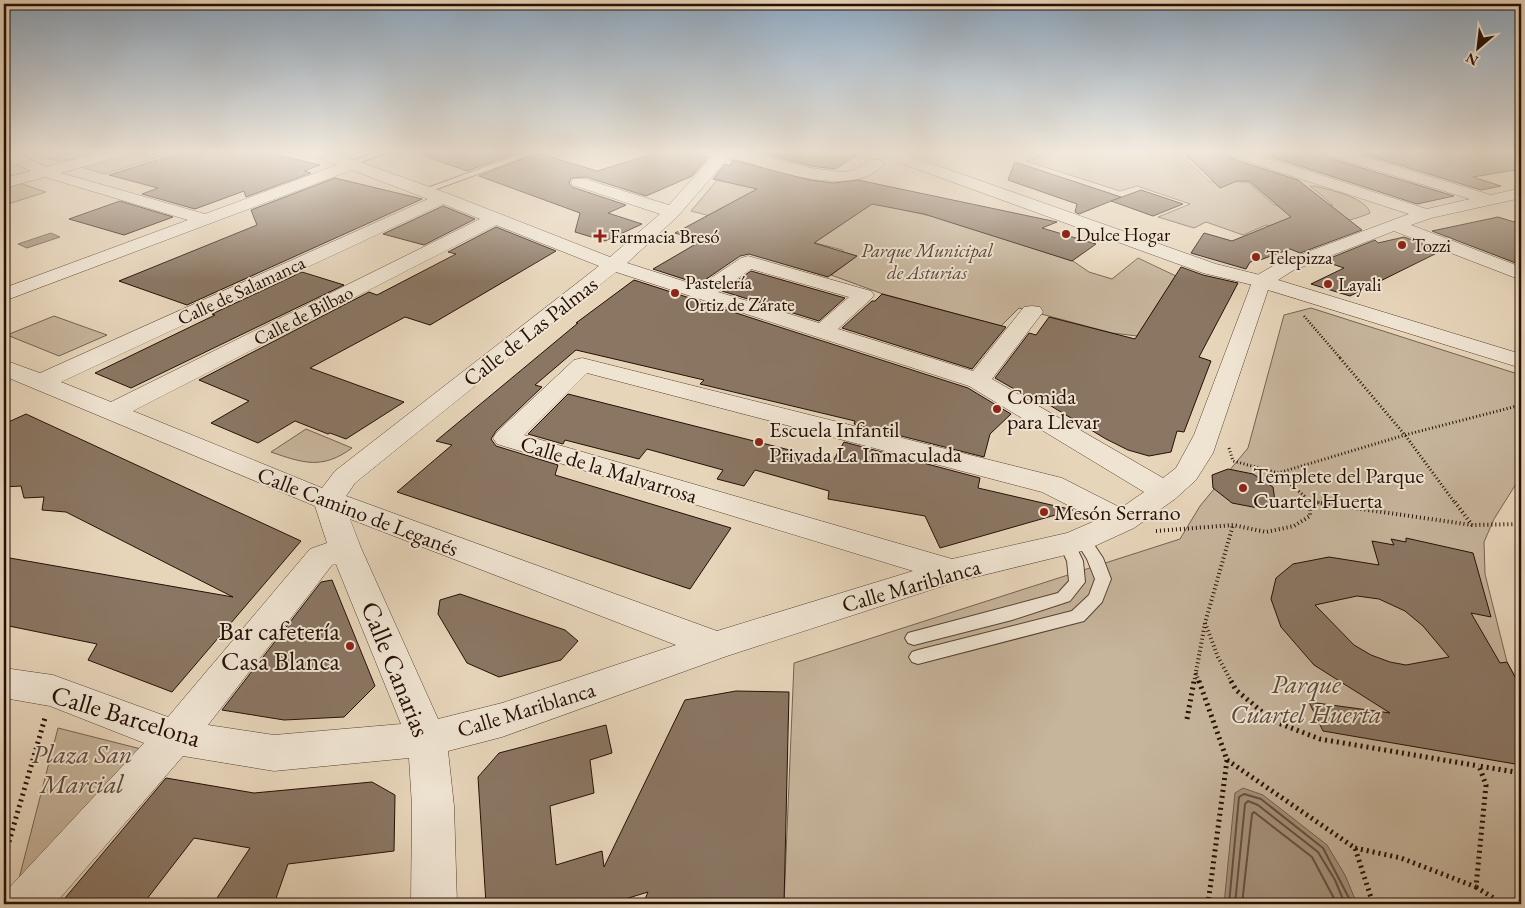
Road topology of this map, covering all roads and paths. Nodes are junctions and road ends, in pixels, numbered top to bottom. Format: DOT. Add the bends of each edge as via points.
graph roads {
  1 [pos="124,195"];
  2 [pos="258,195"];
  3 [pos="436,195"];
  4 [pos="620,195"];
  5 [pos="687,195"];
  6 [pos="992,195"];
  7 [pos="1025,195"];
  8 [pos="1367,195"];
  9 [pos="1476,195"];
  10 [pos="1514,195"];
  11 [pos="443,198"];
  12 [pos="1492,200"];
  13 [pos="672,212"];
  14 [pos="1426,214"];
  15 [pos="495,218"];
  16 [pos="204,219"];
  17 [pos="1394,225"];
  18 [pos="613,265"];
  19 [pos="1521,274"];
  20 [pos="1258,290"];
  21 [pos="702,293"];
  22 [pos="4,295"];
  23 [pos="1032,312"];
  24 [pos="823,331"];
  25 [pos="1521,362"];
  26 [pos="4,367"];
  27 [pos="978,381"];
  28 [pos="40,382"];
  29 [pos="1521,405"];
  30 [pos="110,412"];
  31 [pos="1206,435"];
  32 [pos="1405,435"];
  33 [pos="1278,473"];
  34 [pos="1165,492"];
  35 [pos="328,501"];
  36 [pos="1310,501"];
  37 [pos="1123,521"];
  38 [pos="1521,524"];
  39 [pos="1233,525"];
  40 [pos="1472,525"];
  41 [pos="1074,541"];
  42 [pos="345,548"];
  43 [pos="952,571"];
  44 [pos="1205,624"];
  45 [pos="914,638"];
  46 [pos="716,645"];
  47 [pos="918,657"];
  48 [pos="1196,673"];
  49 [pos="4,682"];
  50 [pos="52,691"];
  51 [pos="1187,719"];
  52 [pos="175,737"];
  53 [pos="427,739"];
  54 [pos="1227,760"];
  55 [pos="1479,766"];
  56 [pos="1521,773"];
  57 [pos="1355,848"];
  58 [pos="4,859"];
  59 [pos="1476,887"];
  60 [pos="25,904"];
  61 [pos="434,904"];
  62 [pos="1208,904"];
  63 [pos="1373,904"];
  64 [pos="1503,904"];
  1 -- 16 [label="street"];
  2 -- 16 [label="street"];
  3 -- 11 [label="street"];
  4 -- 13 [label="street"];
  5 -- 13 [label="street, Calle de Las Palmas"];
  6 -- 20 [label="street" via="1210,269"];
  7 -- 20 [label="street" via="1220,263"];
  8 -- 14 [label="street"];
  9 -- 12 [label="street"];
  10 -- 12 [label="street"];
  11 -- 15 [label="street"];
  11 -- 28 [label="street, Calle de Salamanca"];
  12 -- 14 [label="street"];
  13 -- 18 [label="street, Calle de Las Palmas"];
  14 -- 17 [label="street"];
  15 -- 18 [label="street"];
  15 -- 30 [label="street, Calle de Bilbao"];
  16 -- 22 [label="street"];
  17 -- 19 [label="street"];
  17 -- 20 [label="street" via="1285,267"];
  18 -- 21 [label="street"];
  18 -- 35 [label="street, Calle de Las Palmas" via="345,477"];
  20 -- 25 [label="street"];
  20 -- 31 [label="street, Calle Mariblanca"];
  20 -- 32 [label="path" via="1297,309"];
  21 -- 24 [label="street"];
  21 -- 24 [label="street" via="748,262 864,295"];
  23 -- 27 [label="street"];
  24 -- 27 [label="street"];
  26 -- 28 [label="street, Calle Camino de Leganés"];
  27 -- 34 [label="street"];
  28 -- 30 [label="street, Calle Camino de Leganés"];
  29 -- 32 [label="path"];
  30 -- 35 [label="street, Calle Camino de Leganés"];
  31 -- 33 [label="path" via="1227,440 1233,460"];
  31 -- 34 [label="street, Calle Mariblanca" via="1186,474"];
  32 -- 33 [label="path"];
  32 -- 40 [label="path"];
  33 -- 36 [label="path"];
  34 -- 37 [label="street, Calle Mariblanca"];
  35 -- 42 [label="street, Calle Canarias"];
  35 -- 46 [label="street, Calle Camino de Leganés"];
  36 -- 39 [label="path" via="1310,516 1294,526 1266,532"];
  36 -- 40 [label="path"];
  37 -- 39 [label="path" via="1139,532"];
  37 -- 41 [label="street, Calle Mariblanca"];
  37 -- 43 [label="street, Calle de la Malvarrosa" via="1052,485 582,365 506,438"];
  38 -- 40 [label="path"];
  39 -- 44 [label="path"];
  41 -- 43 [label="street, Calle Mariblanca"];
  41 -- 45 [label="lane" via="1077,582 1064,597"];
  41 -- 47 [label="lane" via="1095,558 1103,579 1096,598 1078,616"];
  42 -- 52 [label="street" via="321,557"];
  42 -- 53 [label="street, Calle Canarias"];
  43 -- 46 [label="street, Calle Mariblanca"];
  44 -- 48 [label="path"];
  44 -- 55 [label="path" via="1236,690 1274,721 1320,739"];
  46 -- 53 [label="street, Calle Mariblanca" via="511,717"];
  48 -- 51 [label="path"];
  48 -- 54 [label="path"];
  49 -- 50 [label="street, Calle Barcelona"];
  50 -- 52 [label="street, Calle Barcelona"];
  50 -- 58 [label="path"];
  52 -- 53 [label="street, Calle Barcelona" via="274,753"];
  52 -- 60 [label="street"];
  53 -- 61 [label="street, Calle Canarias" via="433,806"];
  54 -- 57 [label="path"];
  54 -- 62 [label="path"];
  55 -- 56 [label="path"];
  55 -- 59 [label="path" via="1486,785"];
  57 -- 59 [label="path" via="1401,858"];
  57 -- 63 [label="path"];
  59 -- 64 [label="path"];
}
